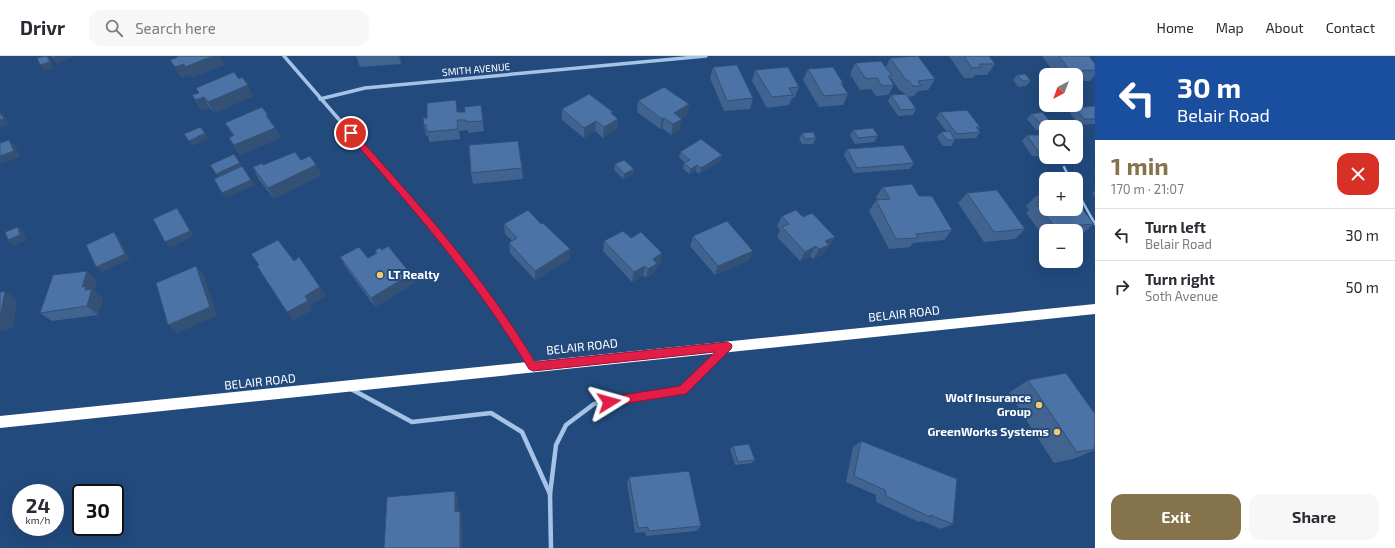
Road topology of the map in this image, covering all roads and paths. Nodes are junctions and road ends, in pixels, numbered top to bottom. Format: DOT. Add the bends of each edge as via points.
graph roads {
  1 [pos="284,56"];
  2 [pos="706,56"];
  3 [pos="320,99"];
  4 [pos="1064,168"];
  5 [pos="1066,172"];
  6 [pos="1083,203"];
  7 [pos="1095,224"];
  8 [pos="1095,309"];
  9 [pos="727,346"];
  10 [pos="533,366"];
  11 [pos="347,387"];
  12 [pos="0,422"];
  13 [pos="550,494"];
  14 [pos="551,548"];
  1 -- 3 [label="street"];
  2 -- 3 [label="street, SMITH AVENUE" via="364,88"];
  3 -- 10 [label="street" via="392,179 470,274"];
  4 -- 5 [label="lane"];
  6 -- 7 [label="lane"];
  8 -- 9 [label="highway, BELAIR ROAD"];
  9 -- 10 [label="highway, BELAIR ROAD"];
  9 -- 13 [label="street" via="683,391 594,404 566,425 556,445"];
  10 -- 11 [label="highway, BELAIR ROAD"];
  11 -- 12 [label="highway, BELAIR ROAD"];
  11 -- 13 [label="street" via="412,422 491,413 522,432"];
  13 -- 14 [label="street"];
}
